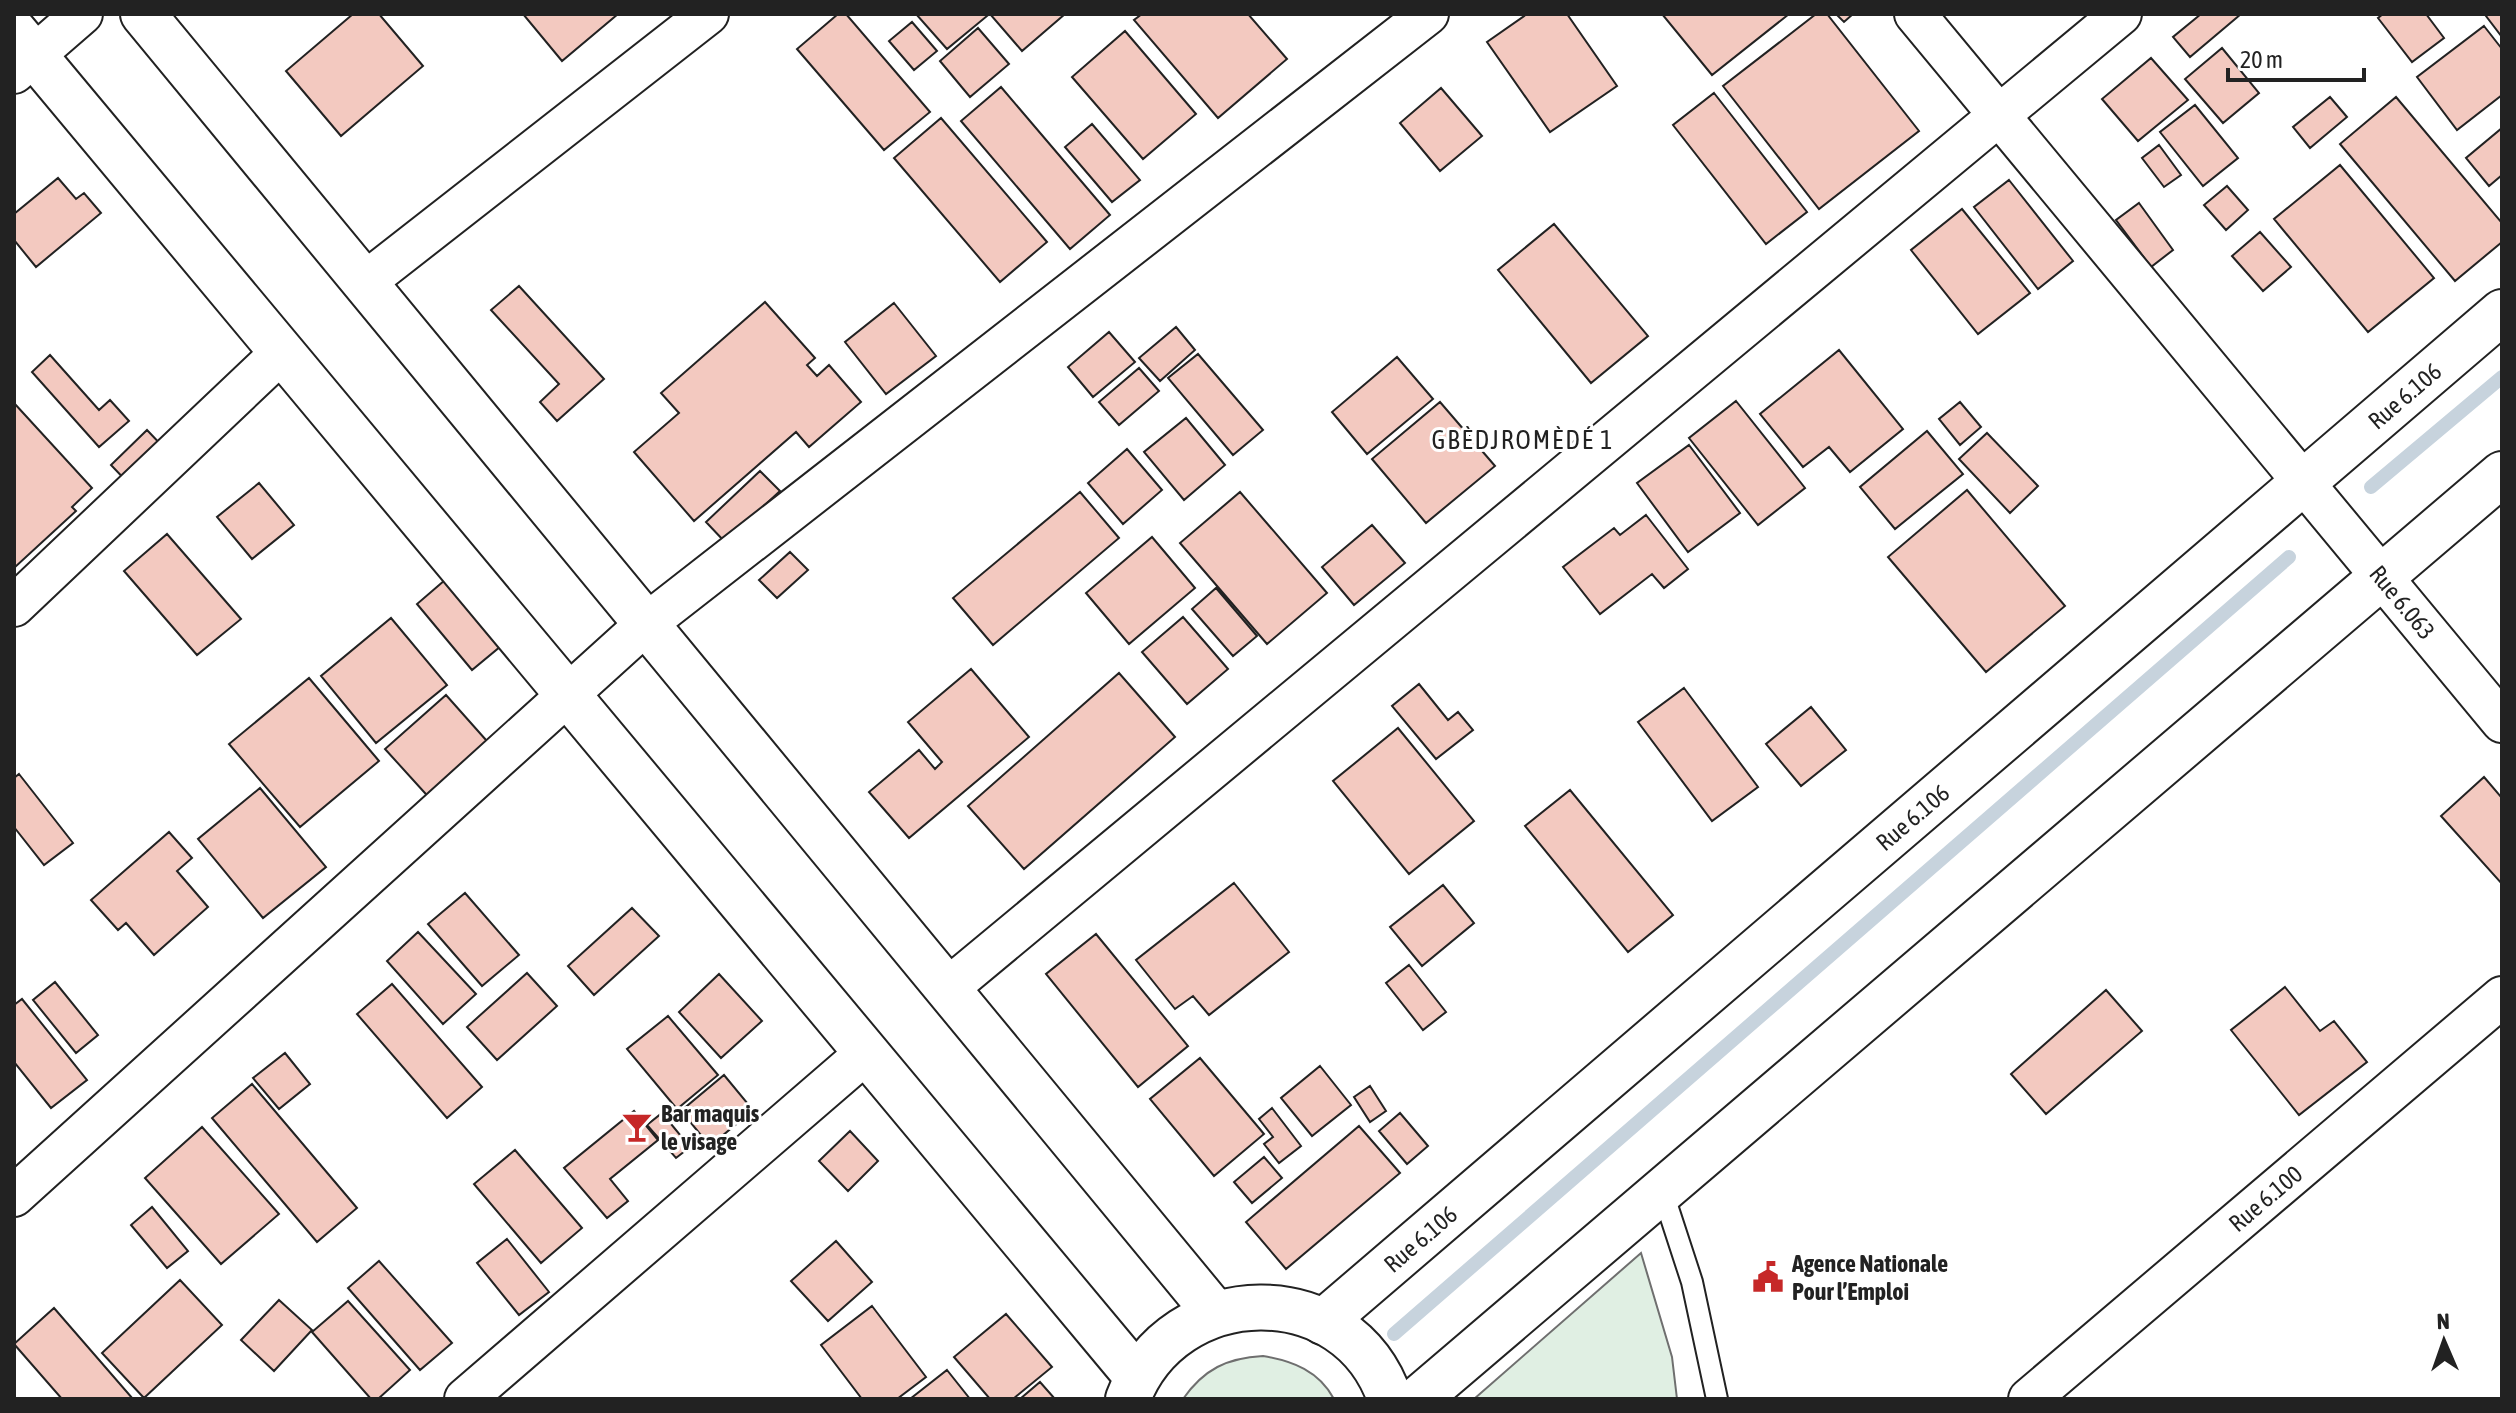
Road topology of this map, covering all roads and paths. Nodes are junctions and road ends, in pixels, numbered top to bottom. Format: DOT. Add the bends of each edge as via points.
graph roads {
  1 [pos="82,14"];
  2 [pos="143,14"];
  3 [pos="708,14"];
  4 [pos="1428,14"];
  5 [pos="1915,14"];
  6 [pos="2121,14"];
  7 [pos="21,53"];
  8 [pos="1999,113"];
  9 [pos="364,283"];
  10 [pos="2502,312"];
  11 [pos="282,352"];
  12 [pos="2502,474"];
  13 [pos="2301,484"];
  14 [pos="2380,578"];
  15 [pos="14,606"];
  16 [pos="646,624"];
  17 [pos="567,694"];
  18 [pos="2502,722"];
  19 [pos="947,989"];
  20 [pos="2502,997"];
  21 [pos="866,1053"];
  22 [pos="1662,1190"];
  23 [pos="14,1196"];
  24 [pos="1215,1313"];
  25 [pos="1323,1322"];
  26 [pos="1133,1388"];
  27 [pos="465,1399"];
  28 [pos="1390,1399"];
  29 [pos="1418,1399"];
  30 [pos="1717,1399"];
  31 [pos="2029,1399"];
  1 -- 7 [label="street"];
  2 -- 9 [label="main road"];
  3 -- 9 [label="street"];
  4 -- 16 [label="street"];
  5 -- 8 [label="street, Rue 6.063"];
  6 -- 8 [label="street"];
  7 -- 11 [label="main road"];
  8 -- 13 [label="street, Rue 6.063"];
  8 -- 19 [label="street"];
  9 -- 16 [label="main road"];
  10 -- 13 [label="main road, Rue 6.106"];
  11 -- 15 [label="street"];
  11 -- 17 [label="main road"];
  12 -- 14 [label="main road"];
  13 -- 14 [label="street, Rue 6.063"];
  13 -- 25 [label="main road, Rue 6.106"];
  14 -- 18 [label="street, Rue 6.063"];
  14 -- 22 [label="main road"];
  16 -- 17 [label="street"];
  16 -- 19 [label="main road"];
  17 -- 21 [label="main road"];
  17 -- 23 [label="street"];
  19 -- 24 [label="main road"];
  20 -- 31 [label="street, Rue 6.100"];
  21 -- 26 [label="main road"];
  21 -- 27 [label="street"];
  22 -- 29 [label="main road"];
  22 -- 30 [label="lane" via="1692,1282"];
  24 -- 25 [label="main road" via="1270,1307"];
  24 -- 26 [label="main road" via="1170,1338"];
  25 -- 28 [label="main road" via="1370,1362"];
}
